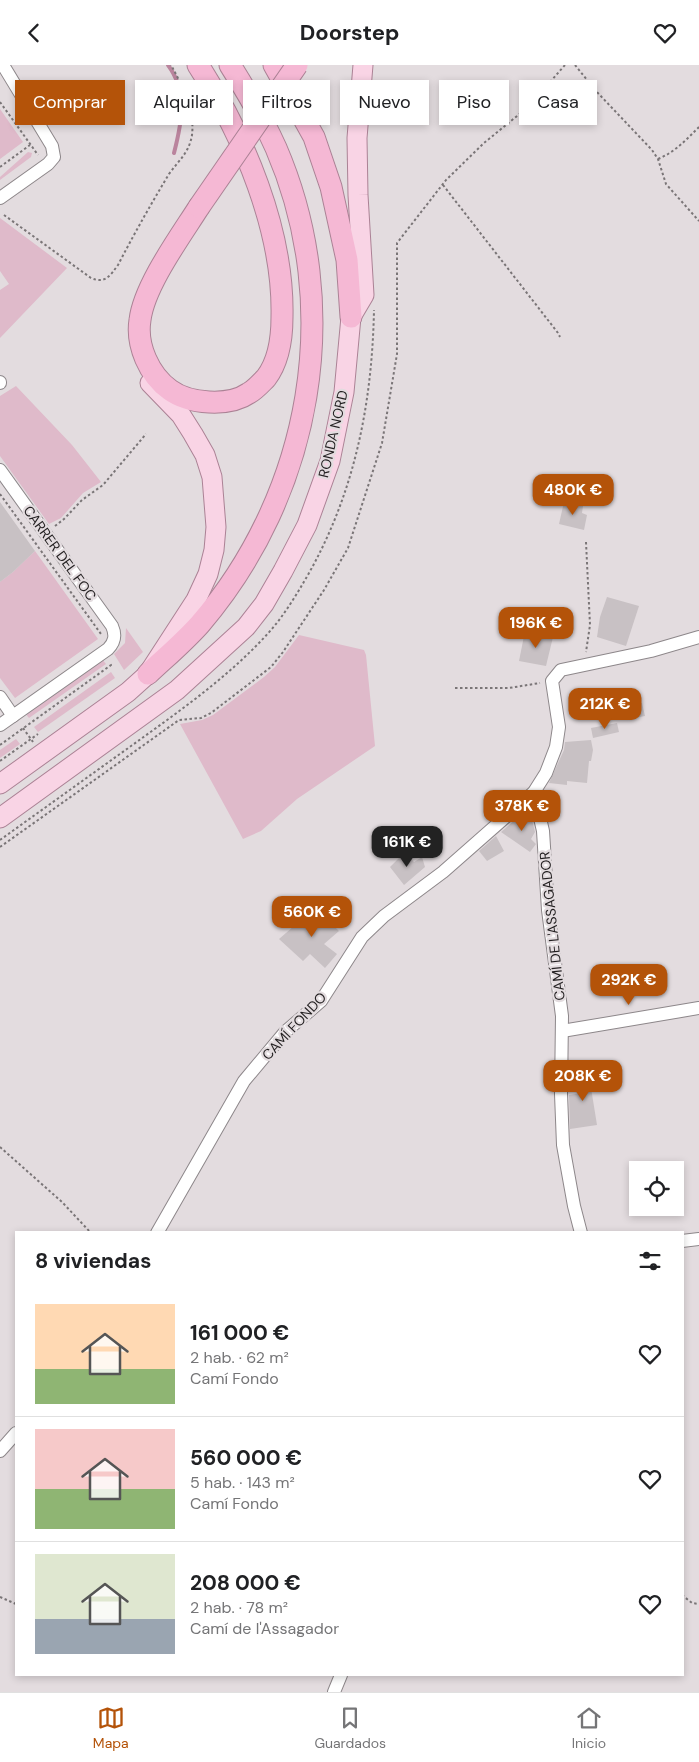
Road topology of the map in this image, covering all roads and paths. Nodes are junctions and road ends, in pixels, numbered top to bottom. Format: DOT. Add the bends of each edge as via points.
graph roads {
  1 [pos="3,65"];
  2 [pos="171,65"];
  3 [pos="198,65"];
  4 [pos="230,65"];
  5 [pos="274,65"];
  6 [pos="297,65"];
  7 [pos="363,65"];
  8 [pos="575,65"];
  9 [pos="0,102"];
  10 [pos="699,127"];
  11 [pos="30,145"];
  12 [pos="38,156"];
  13 [pos="658,159"];
  14 [pos="0,167"];
  15 [pos="443,185"];
  16 [pos="0,198"];
  17 [pos="195,205"];
  18 [pos="4,215"];
  19 [pos="699,221"];
  20 [pos="351,317"];
  21 [pos="560,337"];
  22 [pos="146,434"];
  23 [pos="0,470"];
  24 [pos="0,494"];
  25 [pos="45,532"];
  26 [pos="586,542"];
  27 [pos="699,637"];
  28 [pos="103,653"];
  29 [pos="585,664"];
  30 [pos="148,674"];
  31 [pos="552,681"];
  32 [pos="454,688"];
  33 [pos="0,697"];
  34 [pos="192,701"];
  35 [pos="16,720"];
  36 [pos="0,725"];
  37 [pos="24,728"];
  38 [pos="38,734"];
  39 [pos="32,741"];
  40 [pos="0,745"];
  41 [pos="0,761"];
  42 [pos="0,784"];
  43 [pos="534,792"];
  44 [pos="0,818"];
  45 [pos="0,839"];
  46 [pos="699,1008"];
  47 [pos="562,1031"];
  48 [pos="0,1147"];
  49 [pos="89,1231"];
  50 [pos="158,1231"];
  51 [pos="580,1231"];
  52 [pos="699,1239"];
  53 [pos="684,1241"];
  54 [pos="15,1434"];
  55 [pos="0,1451"];
  56 [pos="0,1597"];
  57 [pos="684,1597"];
  58 [pos="15,1604"];
  59 [pos="699,1604"];
  60 [pos="341,1676"];
  61 [pos="334,1692"];
  1 -- 16 [label="street" via="52,147 54,157"];
  2 -- 18 [label="path" via="191,114 190,144 110,276 103,281 91,279"];
  3 -- 17 [label="highway" via="213,87 255,176 270,219 283,299 282,339 266,377 248,394 226,401 202,403 170,390 154,374 144,356 139,337 140,319 151,287"];
  4 -- 30 [label="highway" via="276,148 301,226 308,257 313,326 306,401 292,459 257,541 199,625"];
  5 -- 20 [label="highway, RONDA NORD" via="314,137 331,187 347,260"];
  6 -- 17 [label="highway, bridge"];
  7 -- 20 [label="main road" via="357,148 364,295"];
  8 -- 13 [label="path"];
  9 -- 11 [label="path"];
  10 -- 13 [label="path" via="671,153"];
  11 -- 12 [label="path"];
  11 -- 14 [label="path"];
  13 -- 19 [label="path" via="666,184"];
  15 -- 21 [label="path"];
  17 -- 30 [label="main road" via="146,279 135,305 132,329 138,363 150,383 181,415 205,455 212,477 216,527 214,550 196,600"];
  20 -- 44 [label="main road, RONDA NORD" via="344,392 330,461 307,525 264,604 246,627 177,690"];
  22 -- 25 [label="path" via="103,485"];
  23 -- 25 [label="street, CARRER DEL FOC"];
  24 -- 28 [label="path" via="104,638 97,645"];
  25 -- 28 [label="street, CARRER DEL FOC" via="112,626 115,638"];
  26 -- 29 [label="path" via="590,625"];
  27 -- 29 [label="street" via="651,651"];
  28 -- 35 [label="street"];
  28 -- 37 [label="path" via="111,665"];
  29 -- 31 [label="street" via="561,670"];
  30 -- 42 [label="main road" via="128,692"];
  31 -- 32 [label="path" via="508,688"];
  31 -- 43 [label="street, CAMÍ FONDO" via="558,727 556,747"];
  33 -- 35 [label="street"];
  34 -- 45 [label="path"];
  35 -- 36 [label="street"];
  35 -- 37 [label="path"];
  37 -- 39 [label="path"];
  37 -- 40 [label="path"];
  38 -- 39 [label="path"];
  39 -- 41 [label="path"];
  43 -- 47 [label="street, CAMÍ DE L'ASSAGADOR" via="543,831"];
  43 -- 50 [label="street, CAMÍ FONDO" via="443,872 384,916 362,937 321,1001 285,1032 244,1081"];
  46 -- 47 [label="street"];
  47 -- 51 [label="street, CAMÍ DE L'ASSAGADOR" via="563,1145"];
  48 -- 49 [label="path"];
  52 -- 53 [label="street"];
  54 -- 55 [label="street"];
  56 -- 58 [label="path"];
  57 -- 59 [label="path"];
  60 -- 61 [label="street"];
}
